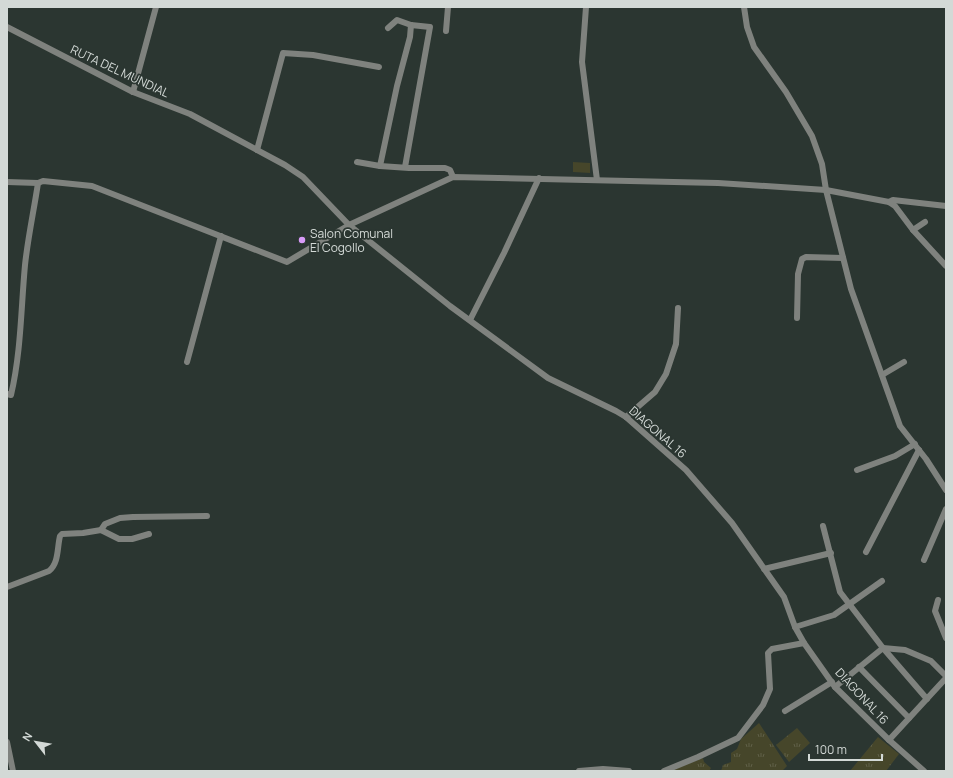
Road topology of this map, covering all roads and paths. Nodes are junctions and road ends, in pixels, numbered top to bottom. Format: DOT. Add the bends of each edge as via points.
graph roads {
  1 [pos="156,7"];
  2 [pos="448,7"];
  3 [pos="586,7"];
  4 [pos="744,7"];
  5 [pos="411,25"];
  6 [pos="7,27"];
  7 [pos="388,28"];
  8 [pos="446,31"];
  9 [pos="379,67"];
  10 [pos="133,92"];
  11 [pos="246,144"];
  12 [pos="257,150"];
  13 [pos="357,162"];
  14 [pos="380,166"];
  15 [pos="405,167"];
  16 [pos="453,177"];
  17 [pos="539,178"];
  18 [pos="597,180"];
  19 [pos="7,182"];
  20 [pos="38,183"];
  21 [pos="826,190"];
  22 [pos="889,202"];
  23 [pos="946,206"];
  24 [pos="925,222"];
  25 [pos="350,225"];
  26 [pos="913,230"];
  27 [pos="221,236"];
  28 [pos="843,258"];
  29 [pos="946,266"];
  30 [pos="678,308"];
  31 [pos="797,318"];
  32 [pos="470,320"];
  33 [pos="187,362"];
  34 [pos="904,362"];
  35 [pos="882,376"];
  36 [pos="7,394"];
  37 [pos="626,417"];
  38 [pos="917,447"];
  39 [pos="857,470"];
  40 [pos="946,490"];
  41 [pos="946,509"];
  42 [pos="207,516"];
  43 [pos="823,526"];
  44 [pos="101,530"];
  45 [pos="149,534"];
  46 [pos="866,552"];
  47 [pos="831,554"];
  48 [pos="924,560"];
  49 [pos="764,569"];
  50 [pos="882,582"];
  51 [pos="7,587"];
  52 [pos="938,600"];
  53 [pos="849,604"];
  54 [pos="795,626"];
  55 [pos="946,638"];
  56 [pos="804,643"];
  57 [pos="883,648"];
  58 [pos="859,667"];
  59 [pos="946,677"];
  60 [pos="833,684"];
  61 [pos="927,699"];
  62 [pos="785,711"];
  63 [pos="909,718"];
  64 [pos="889,740"];
  65 [pos="7,742"];
  66 [pos="13,771"];
  67 [pos="579,771"];
  68 [pos="629,771"];
  69 [pos="664,771"];
  70 [pos="924,771"];
  1 -- 10 [label="street"];
  2 -- 8 [label="street"];
  3 -- 18 [label="street" via="582,62"];
  4 -- 21 [label="street" via="747,27 754,46 812,136 822,164"];
  5 -- 7 [label="street" via="396,20"];
  5 -- 14 [label="street"];
  5 -- 15 [label="street" via="430,27"];
  6 -- 10 [label="street, RUTA DEL MUNDIAL"];
  9 -- 12 [label="street" via="313,55 282,54"];
  10 -- 11 [label="street, RUTA DEL MUNDIAL" via="190,114"];
  11 -- 12 [label="street, DIAGONAL 16"];
  12 -- 25 [label="street, DIAGONAL 16" via="303,177"];
  13 -- 14 [label="street"];
  14 -- 15 [label="street"];
  15 -- 16 [label="street" via="445,168 450,170"];
  16 -- 17 [label="street"];
  16 -- 25 [label="street"];
  17 -- 18 [label="street"];
  17 -- 32 [label="street"];
  18 -- 21 [label="street" via="718,183"];
  19 -- 20 [label="street"];
  20 -- 27 [label="street" via="43,181 92,186"];
  20 -- 36 [label="street" via="25,264 14,383 11,396"];
  21 -- 22 [label="street"];
  21 -- 28 [label="street"];
  22 -- 23 [label="street" via="893,200"];
  22 -- 26 [label="street"];
  24 -- 26 [label="street"];
  25 -- 27 [label="street" via="287,262"];
  25 -- 32 [label="street, DIAGONAL 16"];
  26 -- 29 [label="street"];
  27 -- 33 [label="street"];
  28 -- 31 [label="street" via="802,259 798,274"];
  28 -- 35 [label="street" via="851,289"];
  30 -- 37 [label="street" via="676,344 666,374 655,392"];
  32 -- 37 [label="street, DIAGONAL 16" via="548,378"];
  34 -- 35 [label="street"];
  35 -- 38 [label="street" via="900,426"];
  37 -- 49 [label="street, DIAGONAL 16" via="686,470 732,523"];
  38 -- 39 [label="street"];
  38 -- 40 [label="street"];
  38 -- 46 [label="street"];
  41 -- 48 [label="street"];
  42 -- 44 [label="street" via="133,516 105,524"];
  43 -- 47 [label="street"];
  44 -- 45 [label="street" via="119,539 132,540"];
  44 -- 51 [label="street" via="62,534 53,568"];
  47 -- 49 [label="street"];
  47 -- 53 [label="street" via="840,592"];
  49 -- 54 [label="street, DIAGONAL 16" via="784,597"];
  50 -- 53 [label="street"];
  52 -- 55 [label="street" via="935,611"];
  53 -- 54 [label="street" via="834,615"];
  53 -- 57 [label="street"];
  54 -- 56 [label="street, DIAGONAL 16"];
  56 -- 60 [label="street, DIAGONAL 16"];
  56 -- 69 [label="street" via="772,649 768,653 770,689 763,705 738,738"];
  57 -- 58 [label="street"];
  57 -- 59 [label="street" via="905,650 931,661"];
  57 -- 61 [label="street"];
  58 -- 60 [label="street"];
  58 -- 63 [label="street"];
  59 -- 61 [label="street"];
  60 -- 62 [label="street"];
  60 -- 64 [label="street, DIAGONAL 16"];
  61 -- 63 [label="street"];
  63 -- 64 [label="street"];
  64 -- 70 [label="street, DIAGONAL 16"];
  65 -- 66 [label="street"];
  67 -- 68 [label="street"];
}
